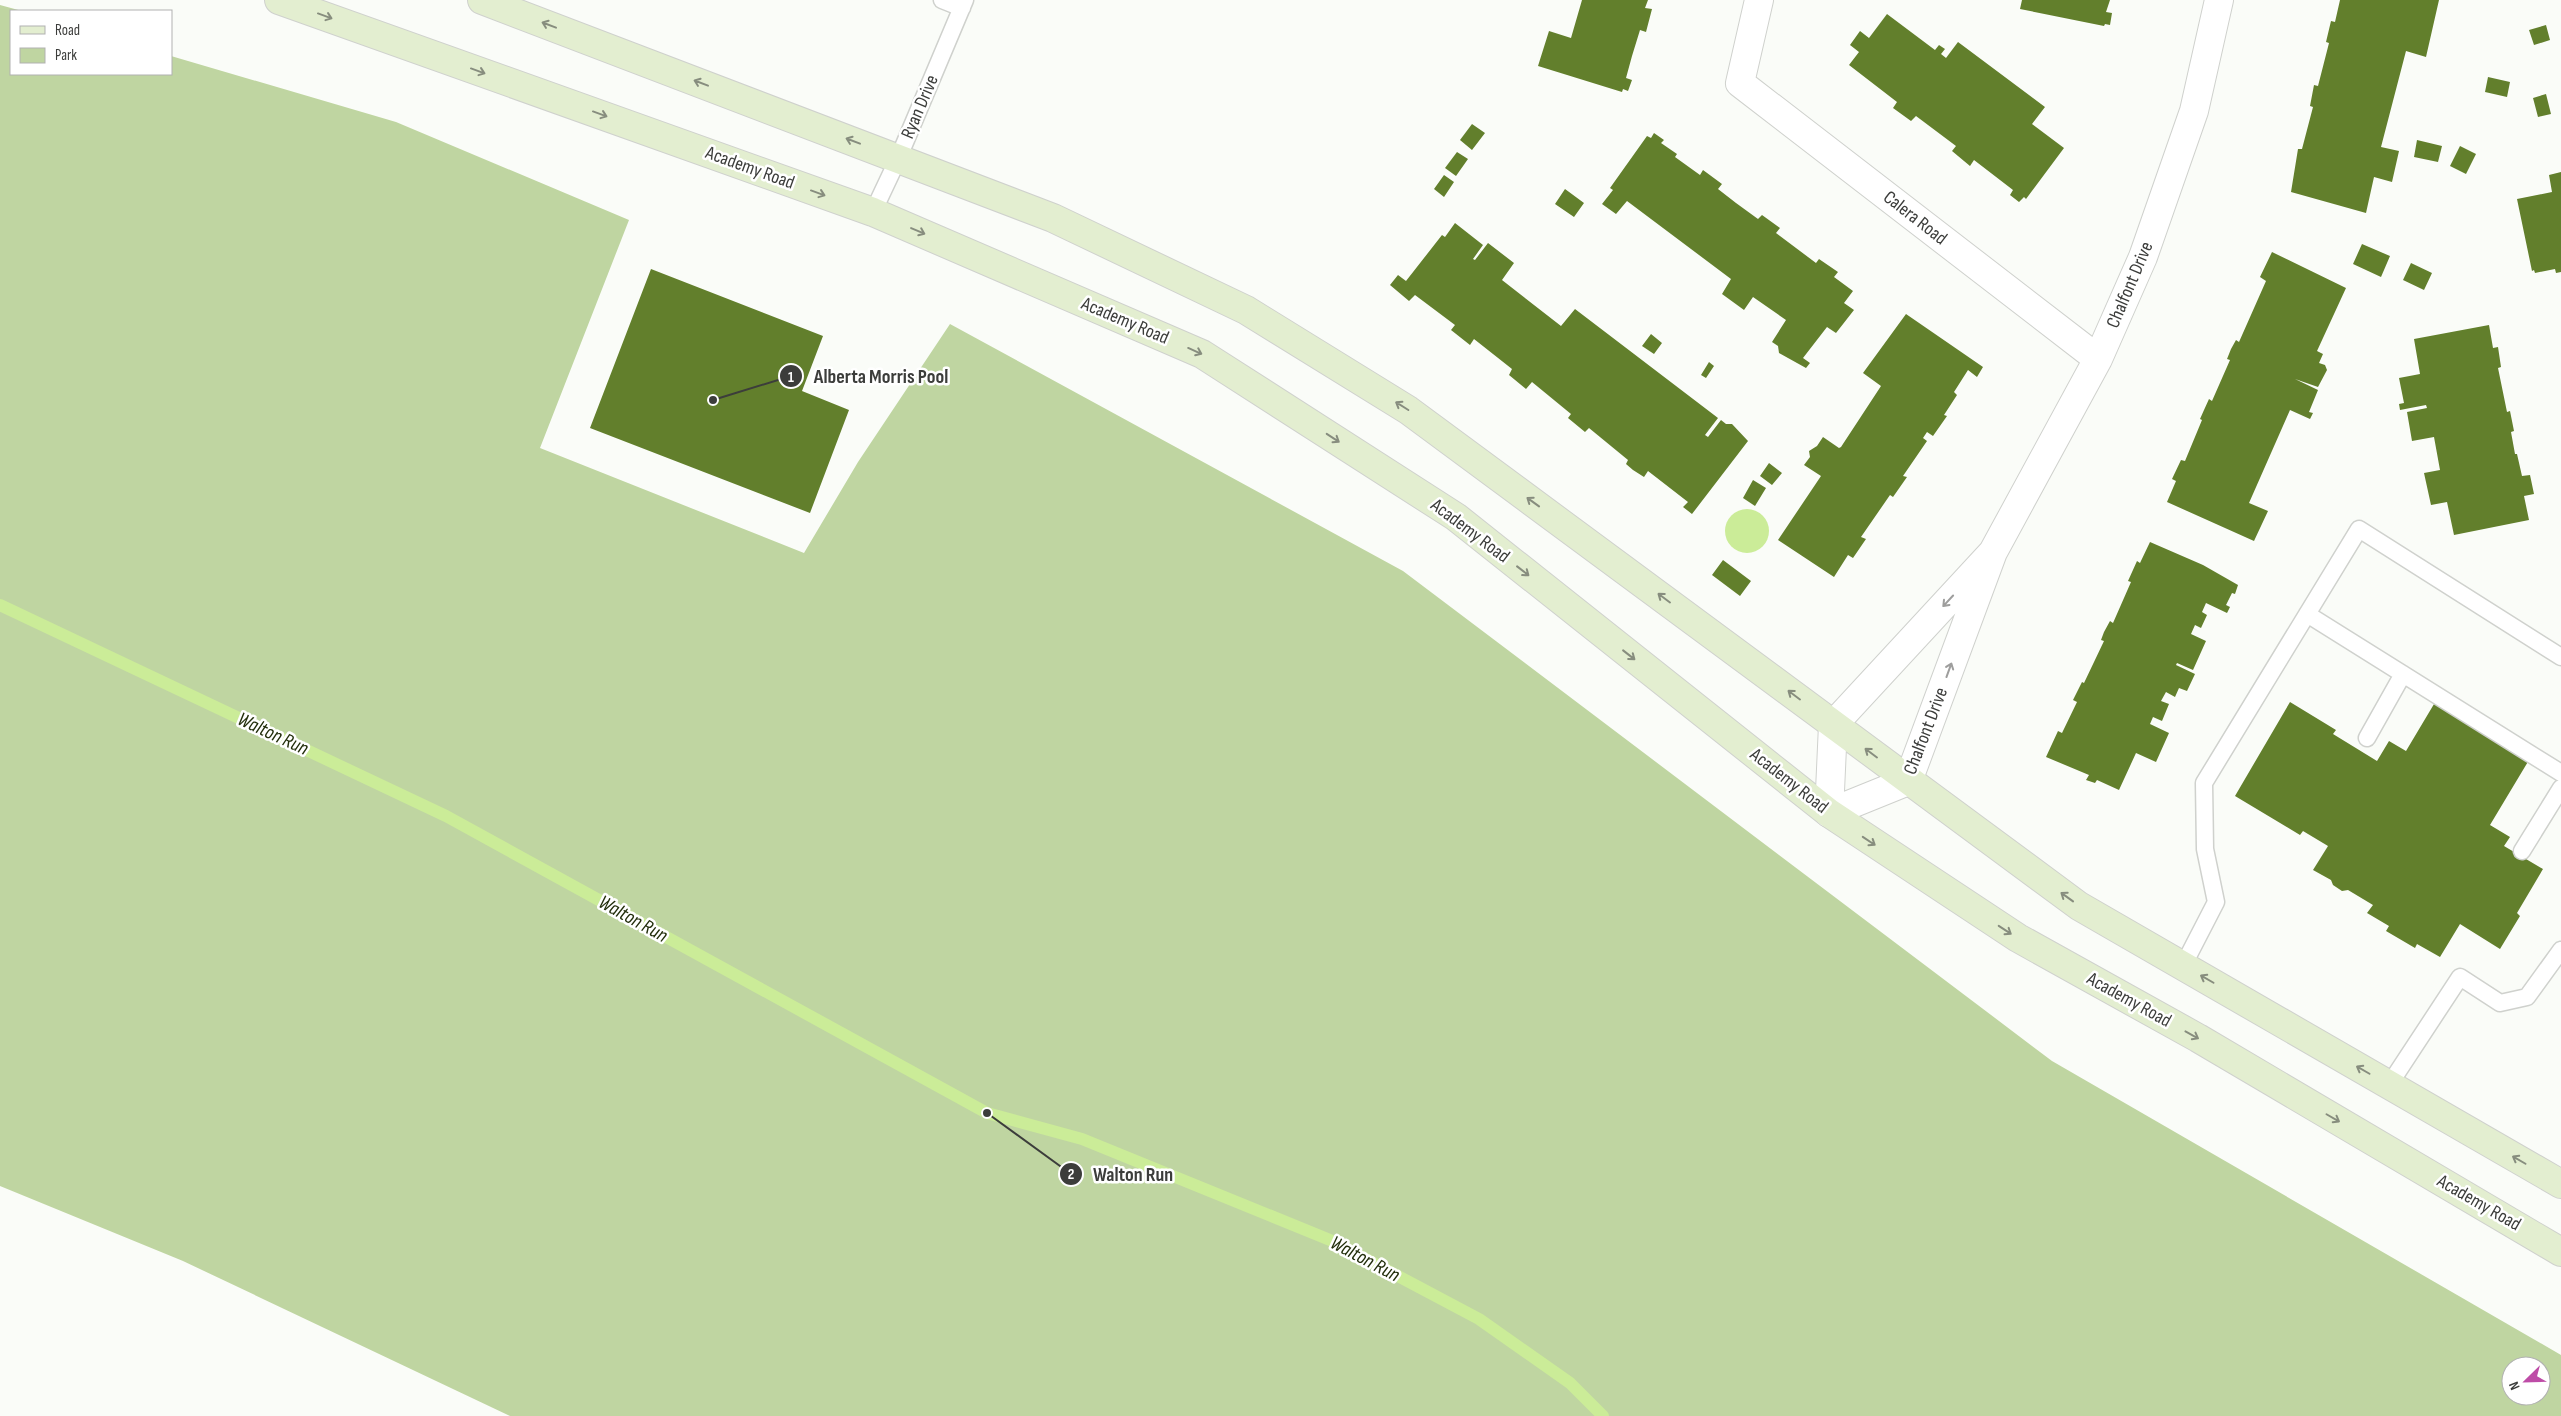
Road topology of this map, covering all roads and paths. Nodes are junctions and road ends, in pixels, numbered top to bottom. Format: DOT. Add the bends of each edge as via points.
graph roads {
  1 [pos="279,0"];
  2 [pos="482,0"];
  3 [pos="942,0"];
  4 [pos="1760,0"];
  5 [pos="2219,0"];
  6 [pos="963,4"];
  7 [pos="898,159"];
  8 [pos="873,212"];
  9 [pos="2098,359"];
  10 [pos="1992,552"];
  11 [pos="2307,614"];
  12 [pos="2561,658"];
  13 [pos="2403,674"];
  14 [pos="1833,725"];
  15 [pos="2367,738"];
  16 [pos="2561,773"];
  17 [pos="1908,781"];
  18 [pos="2561,788"];
  19 [pos="1829,813"];
  20 [pos="2522,851"];
  21 [pos="2561,950"];
  22 [pos="2183,966"];
  23 [pos="2389,1085"];
  24 [pos="2561,1184"];
  25 [pos="2561,1252"];
  1 -- 8 [label="main road, Academy Road, one-way"];
  7 -- 2 [label="main road, one-way"];
  3 -- 6 [label="lane"];
  4 -- 9 [label="street, Calera Road" via="1740,83"];
  5 -- 9 [label="street, Chalfont Drive" via="2194,111 2143,257"];
  6 -- 7 [label="lane, Ryan Drive"];
  7 -- 8 [label="lane, Ryan Drive"];
  14 -- 7 [label="main road, one-way" via="1408,410 1246,310 1053,218"];
  8 -- 19 [label="main road, Academy Road, one-way" via="1202,354 1456,518"];
  9 -- 10 [label="street, Chalfont Drive"];
  10 -- 14 [label="street, Chalfont Drive, one-way"];
  17 -- 10 [label="street, Chalfont Drive, one-way"];
  11 -- 12 [label="lane" via="2359,529"];
  11 -- 13 [label="lane"];
  11 -- 22 [label="lane" via="2204,783 2205,848 2216,902"];
  13 -- 15 [label="lane"];
  13 -- 16 [label="lane"];
  17 -- 14 [label="main road, one-way"];
  14 -- 19 [label="street"];
  17 -- 19 [label="street, Chalfont Drive"];
  22 -- 17 [label="main road, one-way" via="2079,906"];
  18 -- 20 [label="lane"];
  19 -- 25 [label="main road, Academy Road, one-way" via="2018,938 2198,1038"];
  21 -- 23 [label="lane" via="2527,997 2500,1003 2460,977"];
  23 -- 22 [label="main road, one-way"];
  24 -- 23 [label="main road, one-way"];
}
